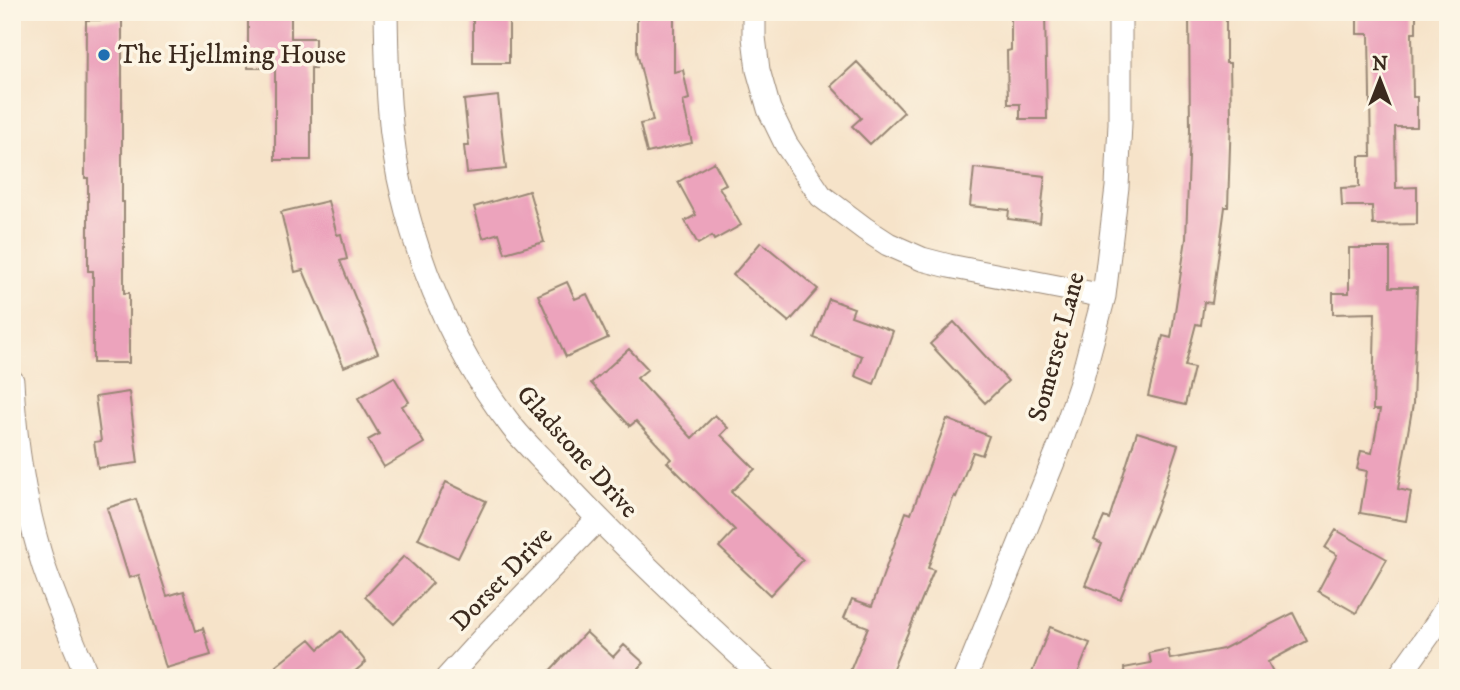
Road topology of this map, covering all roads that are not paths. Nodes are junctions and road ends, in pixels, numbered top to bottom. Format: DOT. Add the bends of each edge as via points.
graph roads {
  1 [pos="386,12"];
  2 [pos="754,12"];
  3 [pos="1120,12"];
  4 [pos="1104,296"];
  5 [pos="12,381"];
  6 [pos="598,519"];
  7 [pos="1448,605"];
  8 [pos="88,678"];
  9 [pos="447,678"];
  10 [pos="765,678"];
  11 [pos="965,678"];
  12 [pos="1398,678"];
  1 -- 6 [label="street, Gladstone Drive" via="393,145 413,236 430,283 467,360 495,402"];
  2 -- 4 [label="street" via="758,70 769,109 821,197 888,244 922,259"];
  3 -- 4 [label="street, Somerset Lane" via="1117,187"];
  4 -- 11 [label="street, Somerset Lane" via="1060,445"];
  5 -- 8 [label="street" via="29,512 44,566"];
  6 -- 9 [label="street, Dorset Drive"];
  6 -- 10 [label="street, Gladstone Drive"];
  7 -- 12 [label="street"];
}
